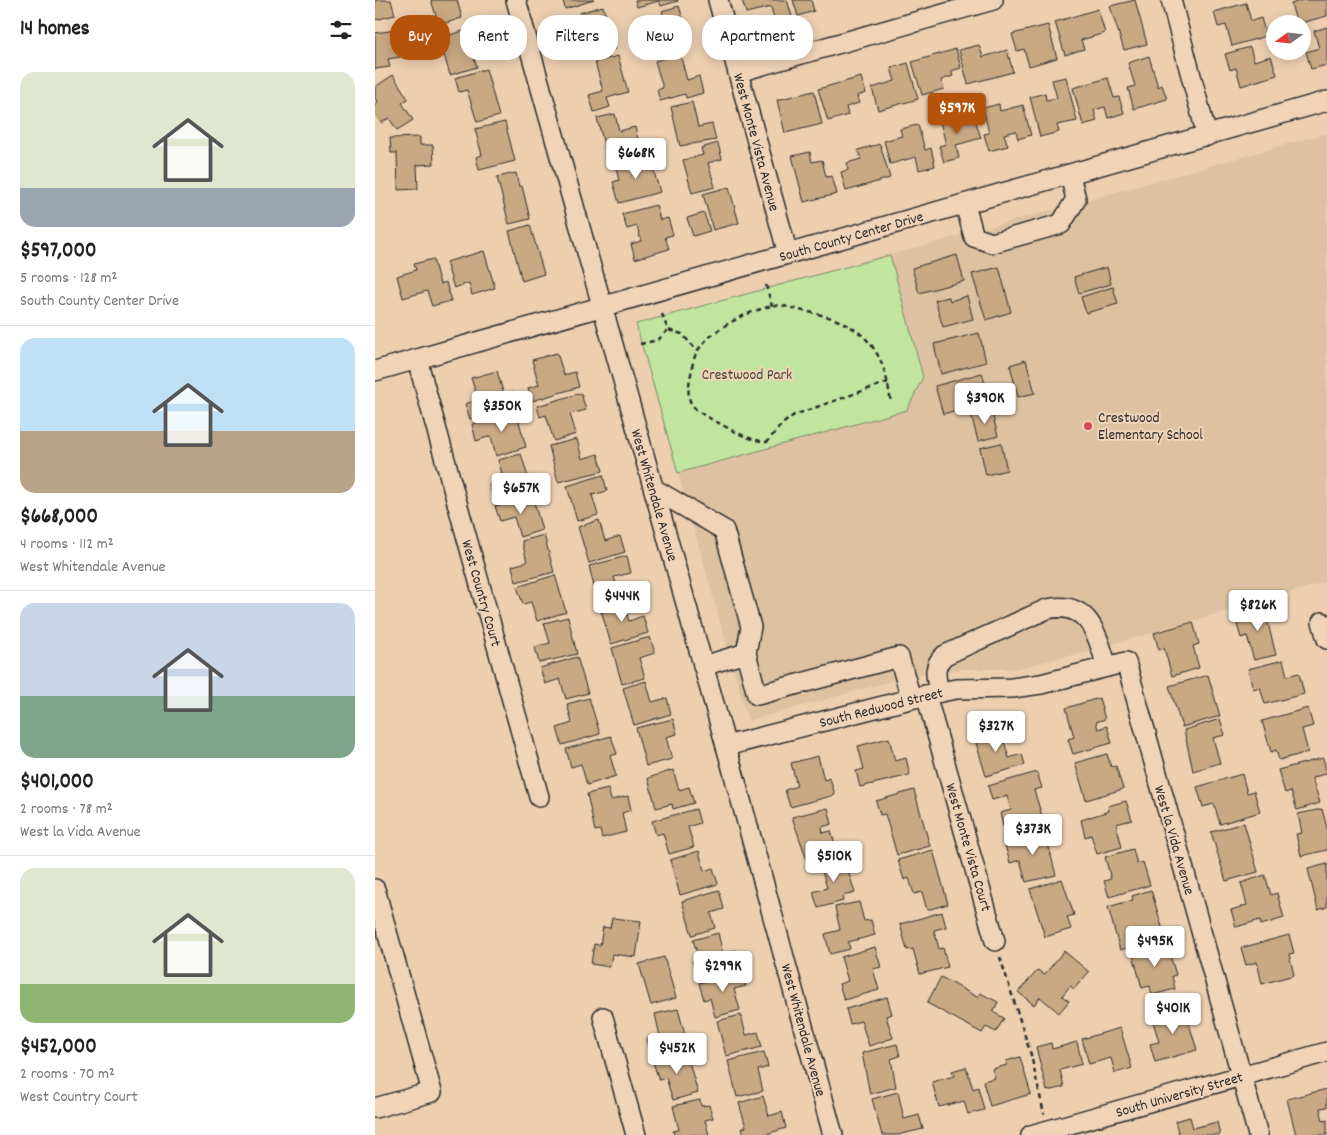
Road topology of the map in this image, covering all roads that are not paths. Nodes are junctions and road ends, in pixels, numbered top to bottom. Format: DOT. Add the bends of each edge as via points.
graph roads {
  1 [pos="516,0"];
  2 [pos="718,0"];
  3 [pos="993,0"];
  4 [pos="1171,0"];
  5 [pos="738,72"];
  6 [pos="1327,101"];
  7 [pos="1207,136"];
  8 [pos="1070,175"];
  9 [pos="965,204"];
  10 [pos="788,254"];
  11 [pos="602,305"];
  12 [pos="417,359"];
  13 [pos="375,371"];
  14 [pos="654,490"];
  15 [pos="745,653"];
  16 [pos="1126,662"];
  17 [pos="703,666"];
  18 [pos="1107,667"];
  19 [pos="926,695"];
  20 [pos="727,746"];
  21 [pos="539,797"];
  22 [pos="375,889"];
  23 [pos="995,941"];
  24 [pos="603,1017"];
  25 [pos="1327,1052"];
  26 [pos="1241,1076"];
  27 [pos="375,1108"];
  28 [pos="1043,1133"];
  29 [pos="636,1135"];
  30 [pos="833,1135"];
  31 [pos="1258,1135"];
  1 -- 11 [label="street, West Whitendale Avenue"];
  2 -- 5 [label="street, West Monte Vista Avenue"];
  3 -- 5 [label="street"];
  4 -- 7 [label="street"];
  5 -- 10 [label="street, West Monte Vista Avenue"];
  6 -- 7 [label="street, South County Center Drive"];
  7 -- 8 [label="street, South County Center Drive"];
  8 -- 9 [label="street, South County Center Drive"];
  8 -- 9 [label="street" via="1075,199 1061,224 992,243 974,237"];
  9 -- 10 [label="street, South County Center Drive"];
  10 -- 11 [label="street, South County Center Drive"];
  11 -- 12 [label="street, South County Center Drive"];
  11 -- 14 [label="street, West Whitendale Avenue"];
  12 -- 13 [label="street, South County Center Drive"];
  12 -- 21 [label="street, West Country Court"];
  14 -- 15 [label="street" via="724,530 751,627"];
  14 -- 17 [label="street, West Whitendale Avenue"];
  15 -- 17 [label="street"];
  15 -- 19 [label="street" via="757,695 899,657"];
  16 -- 18 [label="street, South Redwood Street"];
  16 -- 26 [label="street, West la Vida Avenue"];
  17 -- 20 [label="street, West Whitendale Avenue"];
  18 -- 19 [label="street, South Redwood Street" via="1032,685 957,689"];
  18 -- 19 [label="street" via="1087,617 1072,608 1060,606 945,655 937,661"];
  19 -- 20 [label="street, South Redwood Street"];
  19 -- 23 [label="street, West Monte Vista Court"];
  20 -- 30 [label="street, West Whitendale Avenue"];
  22 -- 27 [label="street" via="432,1092"];
  24 -- 29 [label="street"];
  25 -- 26 [label="street, South University Street"];
  26 -- 28 [label="street, South University Street"];
  26 -- 31 [label="street, West la Vida Avenue"];
}
